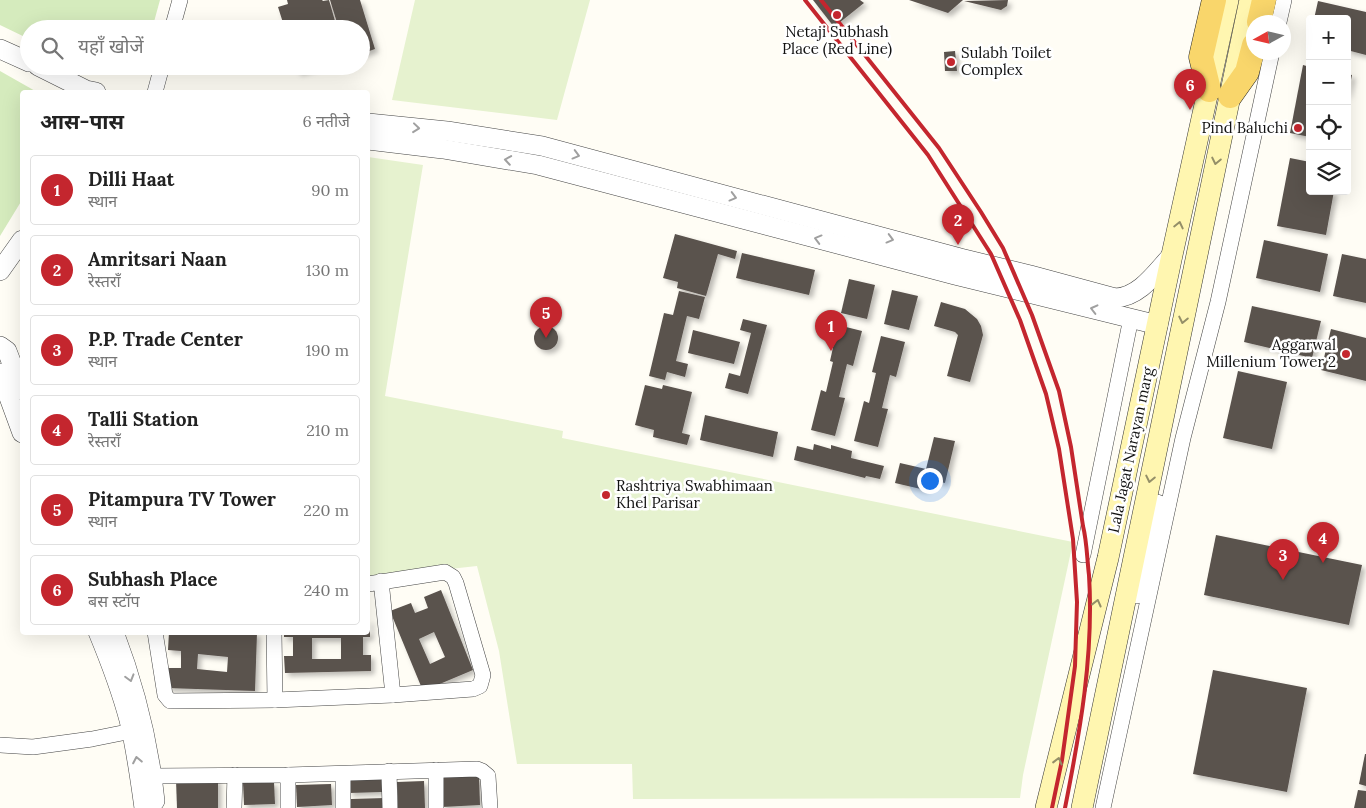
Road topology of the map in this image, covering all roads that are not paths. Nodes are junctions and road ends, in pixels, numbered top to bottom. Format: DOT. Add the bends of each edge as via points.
graph roads {
  1 [pos="180,0"];
  2 [pos="1214,0"];
  3 [pos="1228,0"];
  4 [pos="1250,0"];
  5 [pos="1264,0"];
  6 [pos="1284,0"];
  7 [pos="1249,15"];
  8 [pos="1261,15"];
  9 [pos="1281,15"];
  10 [pos="174,20"];
  11 [pos="0,49"];
  12 [pos="20,58"];
  13 [pos="1246,60"];
  14 [pos="1270,60"];
  15 [pos="48,75"];
  16 [pos="56,75"];
  17 [pos="160,75"];
  18 [pos="66,90"];
  19 [pos="86,90"];
  20 [pos="156,90"];
  21 [pos="1219,93"];
  22 [pos="370,123"];
  23 [pos="370,140"];
  24 [pos="651,175"];
  25 [pos="647,193"];
  26 [pos="12,249"];
  27 [pos="1172,255"];
  28 [pos="0,271"];
  29 [pos="1131,318"];
  30 [pos="1158,325"];
  31 [pos="0,346"];
  32 [pos="0,373"];
  33 [pos="20,385"];
  34 [pos="20,428"];
  35 [pos="1168,506"];
  36 [pos="1084,555"];
  37 [pos="374,582"];
  38 [pos="100,635"];
  39 [pos="114,635"];
  40 [pos="155,635"];
  41 [pos="274,635"];
  42 [pos="114,653"];
  43 [pos="1077,685"];
  44 [pos="1106,690"];
  45 [pos="393,695"];
  46 [pos="274,700"];
  47 [pos="137,730"];
  48 [pos="0,745"];
  49 [pos="436,770"];
  50 [pos="389,771"];
  51 [pos="343,774"];
  52 [pos="235,775"];
  53 [pos="288,775"];
  54 [pos="153,776"];
  55 [pos="144,808"];
  56 [pos="156,808"];
  57 [pos="234,808"];
  58 [pos="288,808"];
  59 [pos="343,808"];
  60 [pos="390,808"];
  61 [pos="436,808"];
  62 [pos="490,808"];
  63 [pos="1046,808"];
  64 [pos="1082,808"];
  65 [pos="1091,808"];
  66 [pos="1103,808"];
  1 -- 10 [label="street"];
  2 -- 21 [label="main road" via="1201,57"];
  3 -- 21 [label="main road" via="1217,53"];
  4 -- 7 [label="main road"];
  5 -- 8 [label="main road"];
  6 -- 9 [label="street"];
  11 -- 12 [label="street"];
  13 -- 21 [label="main road" via="1247,72"];
  14 -- 35 [label="street" via="1218,302"];
  15 -- 18 [label="street"];
  16 -- 19 [label="street"];
  17 -- 20 [label="street"];
  27 -- 21 [label="main road, Lala Jagat Narayan marg, one-way"];
  21 -- 44 [label="main road, Lala Jagat Narayan marg, one-way"];
  22 -- 24 [label="street, one-way" via="542,146"];
  25 -- 23 [label="street, one-way" via="538,165"];
  24 -- 25 [label="street"];
  24 -- 27 [label="street, one-way" via="1115,298 1125,298 1146,284"];
  29 -- 25 [label="street, one-way" via="955,276"];
  26 -- 28 [label="street"];
  27 -- 30 [label="main road, Lala Jagat Narayan marg"];
  29 -- 30 [label="street"];
  29 -- 36 [label="street"];
  43 -- 30 [label="main road, Lala Jagat Narayan marg, one-way"];
  31 -- 33 [label="street" via="7,352"];
  32 -- 34 [label="street"];
  35 -- 65 [label="street" via="1157,502"];
  35 -- 66 [label="street"];
  37 -- 45 [label="street"];
  37 -- 45 [label="street" via="445,572 453,577 483,675 477,688"];
  38 -- 42 [label="street"];
  39 -- 42 [label="street"];
  40 -- 46 [label="street" via="164,695 170,701"];
  41 -- 46 [label="street"];
  42 -- 47 [label="street" via="127,666"];
  43 -- 44 [label="main road"];
  63 -- 43 [label="main road, Lala Jagat Narayan marg, one-way"];
  44 -- 64 [label="main road, Lala Jagat Narayan marg"];
  45 -- 46 [label="street"];
  47 -- 48 [label="street" via="33,747"];
  47 -- 54 [label="street"];
  55 -- 47 [label="street, one-way"];
  49 -- 50 [label="street"];
  49 -- 61 [label="street"];
  49 -- 62 [label="street" via="482,771 488,776"];
  50 -- 51 [label="street"];
  50 -- 60 [label="street"];
  51 -- 53 [label="street"];
  51 -- 59 [label="street"];
  52 -- 53 [label="street"];
  52 -- 54 [label="street"];
  52 -- 57 [label="street"];
  53 -- 58 [label="street"];
  54 -- 56 [label="street"];
}
